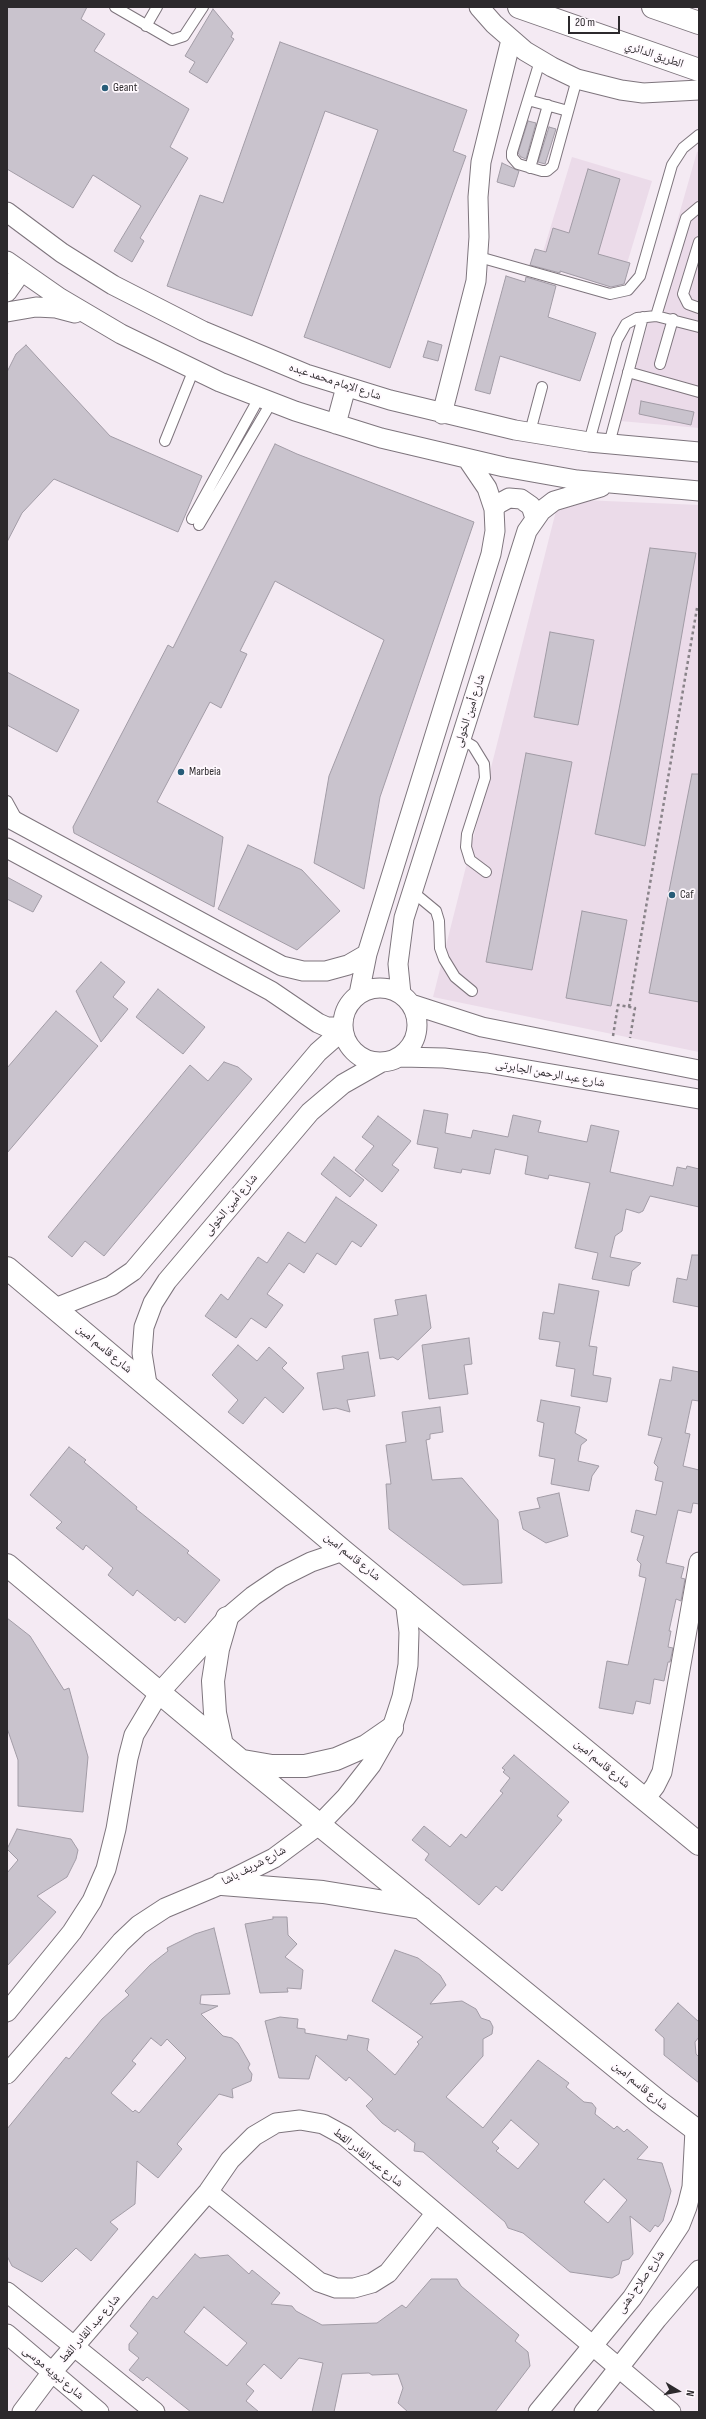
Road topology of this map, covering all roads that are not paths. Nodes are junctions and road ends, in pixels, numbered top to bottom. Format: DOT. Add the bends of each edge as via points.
graph roads {
  1 [pos="115,7"];
  2 [pos="157,7"];
  3 [pos="203,7"];
  4 [pos="479,7"];
  5 [pos="519,7"];
  6 [pos="653,7"];
  7 [pos="699,23"];
  8 [pos="146,26"];
  9 [pos="511,40"];
  10 [pos="540,61"];
  11 [pos="699,70"];
  12 [pos="577,79"];
  13 [pos="699,90"];
  14 [pos="528,100"];
  15 [pos="548,105"];
  16 [pos="568,111"];
  17 [pos="699,135"];
  18 [pos="530,168"];
  19 [pos="699,207"];
  20 [pos="7,212"];
  21 [pos="699,242"];
  22 [pos="479,257"];
  23 [pos="14,267"];
  24 [pos="7,292"];
  25 [pos="699,308"];
  26 [pos="7,312"];
  27 [pos="656,316"];
  28 [pos="90,317"];
  29 [pos="643,317"];
  30 [pos="673,319"];
  31 [pos="699,327"];
  32 [pos="660,364"];
  33 [pos="194,369"];
  34 [pos="628,372"];
  35 [pos="346,387"];
  36 [pos="542,387"];
  37 [pos="699,392"];
  38 [pos="265,400"];
  39 [pos="442,414"];
  40 [pos="336,424"];
  41 [pos="530,432"];
  42 [pos="165,441"];
  43 [pos="589,442"];
  44 [pos="609,444"];
  45 [pos="699,452"];
  46 [pos="468,460"];
  47 [pos="614,484"];
  48 [pos="699,491"];
  49 [pos="494,509"];
  50 [pos="535,518"];
  51 [pos="196,522"];
  52 [pos="461,739"];
  53 [pos="7,801"];
  54 [pos="13,821"];
  55 [pos="7,848"];
  56 [pos="486,872"];
  57 [pos="413,892"];
  58 [pos="367,954"];
  59 [pos="472,991"];
  60 [pos="359,994"];
  61 [pos="406,999"];
  62 [pos="343,1029"];
  63 [pos="401,1057"];
  64 [pos="380,1063"];
  65 [pos="699,1070"];
  66 [pos="699,1099"];
  67 [pos="7,1268"];
  68 [pos="55,1308"];
  69 [pos="147,1384"];
  70 [pos="343,1551"];
  71 [pos="699,1562"];
  72 [pos="7,1565"];
  73 [pos="405,1600"];
  74 [pos="227,1618"];
  75 [pos="159,1693"];
  76 [pos="392,1728"];
  77 [pos="222,1745"];
  78 [pos="240,1760"];
  79 [pos="645,1799"];
  80 [pos="320,1824"];
  81 [pos="699,1844"];
  82 [pos="222,1884"];
  83 [pos="422,1908"];
  84 [pos="7,2012"];
  85 [pos="7,2074"];
  86 [pos="698,2132"];
  87 [pos="208,2192"];
  88 [pos="435,2214"];
  89 [pos="699,2270"];
  90 [pos="7,2292"];
  91 [pos="7,2334"];
  92 [pos="74,2346"];
  93 [pos="593,2346"];
  94 [pos="619,2368"];
  95 [pos="52,2372"];
  96 [pos="22,2412"];
  97 [pos="99,2412"];
  98 [pos="155,2412"];
  99 [pos="538,2412"];
  100 [pos="584,2412"];
  101 [pos="671,2412"];
  1 -- 8 [label="lane"];
  2 -- 8 [label="lane"];
  3 -- 8 [label="lane" via="184,36 176,40"];
  4 -- 9 [label="street"];
  5 -- 11 [label="main road, الطريق الدائري"];
  6 -- 7 [label="main road"];
  9 -- 10 [label="street"];
  9 -- 22 [label="street" via="481,162 478,197"];
  10 -- 12 [label="street"];
  10 -- 14 [label="lane"];
  12 -- 13 [label="street" via="643,93"];
  12 -- 16 [label="lane"];
  14 -- 15 [label="lane"];
  14 -- 18 [label="lane" via="511,155 515,162"];
  15 -- 16 [label="lane"];
  15 -- 18 [label="lane"];
  16 -- 18 [label="lane" via="553,166 544,171"];
  17 -- 22 [label="lane" via="683,148 672,165 640,276 628,290 610,294"];
  19 -- 27 [label="lane" via="686,218"];
  20 -- 35 [label="street, شارع الإمام محمد عبده" via="62,253 140,300 235,346"];
  21 -- 25 [label="lane" via="684,294 688,304"];
  22 -- 39 [label="street" via="473,296"];
  23 -- 24 [label="street"];
  23 -- 28 [label="street"];
  26 -- 28 [label="street" via="56,308"];
  27 -- 29 [label="lane"];
  27 -- 30 [label="lane"];
  28 -- 33 [label="street"];
  29 -- 34 [label="lane"];
  29 -- 43 [label="lane" via="631,321 619,334"];
  30 -- 31 [label="lane"];
  30 -- 32 [label="lane"];
  33 -- 38 [label="street"];
  33 -- 42 [label="lane"];
  34 -- 37 [label="lane"];
  34 -- 44 [label="lane"];
  35 -- 39 [label="street, شارع الإمام محمد عبده"];
  35 -- 40 [label="street"];
  36 -- 41 [label="lane"];
  38 -- 40 [label="street"];
  38 -- 51 [label="lane"];
  39 -- 41 [label="street, شارع الإمام محمد عبده"];
  40 -- 46 [label="street"];
  41 -- 43 [label="street, شارع الإمام محمد عبده"];
  43 -- 44 [label="street, شارع الإمام محمد عبده"];
  44 -- 45 [label="street, شارع الإمام محمد عبده"];
  46 -- 47 [label="street" via="533,473"];
  46 -- 49 [label="street" via="487,488"];
  47 -- 48 [label="street"];
  47 -- 50 [label="street, شارع أمين الخولى" via="562,497 547,505"];
  49 -- 50 [label="street" via="503,500 521,498 531,506"];
  49 -- 58 [label="street" via="495,531 491,554"];
  50 -- 52 [label="street, شارع أمين الخولى" via="524,538"];
  52 -- 56 [label="lane" via="473,746 484,764 485,778 467,834 466,847 470,860"];
  52 -- 57 [label="street, شارع أمين الخولى"];
  53 -- 54 [label="lane"];
  54 -- 58 [label="street" via="282,966 303,971 326,971 348,965"];
  55 -- 62 [label="street" via="271,991 318,1023"];
  57 -- 59 [label="lane" via="436,911 440,948 444,959 455,977"];
  57 -- 61 [label="street, شارع أمين الخولى" via="404,918 399,948"];
  58 -- 60 [label="street"];
  60 -- 61 [label="street" via="380,987"];
  60 -- 62 [label="street" via="345,1012"];
  61 -- 63 [label="street" via="415,1011 418,1028 412,1044"];
  61 -- 65 [label="street" via="482,1027"];
  62 -- 64 [label="street" via="349,1047 355,1054"];
  62 -- 68 [label="street" via="318,1052 133,1271 112,1286"];
  63 -- 64 [label="street"];
  63 -- 66 [label="street, شارع عبد الرحمن الجابرتى" via="473,1061"];
  64 -- 69 [label="street, شارع أمين الخولى" via="343,1084 310,1112 167,1281 153,1303 144,1327 142,1352"];
  67 -- 68 [label="main road, شارع قاسم امين"];
  68 -- 69 [label="main road, شارع قاسم امين"];
  69 -- 70 [label="main road, شارع قاسم امين"];
  70 -- 73 [label="main road, شارع قاسم امين"];
  70 -- 74 [label="street" via="311,1562 281,1577"];
  71 -- 79 [label="street" via="662,1772"];
  72 -- 75 [label="main road, شارع قاسم امين"];
  73 -- 76 [label="street, شارع شريف باشا" via="409,1632 408,1665 402,1697"];
  73 -- 79 [label="main road, شارع قاسم امين"];
  74 -- 75 [label="street"];
  74 -- 77 [label="main road" via="218,1649 213,1681 215,1714"];
  75 -- 77 [label="main road, شارع قاسم امين"];
  75 -- 84 [label="street" via="134,1735 106,1869 92,1901 72,1932"];
  76 -- 78 [label="main road" via="366,1746 330,1761 304,1766 272,1766"];
  76 -- 80 [label="street, شارع شريف باشا" via="371,1764 346,1797"];
  77 -- 78 [label="main road, شارع قاسم امين"];
  78 -- 80 [label="main road, شارع قاسم امين"];
  79 -- 81 [label="main road, شارع قاسم امين"];
  80 -- 82 [label="street, شارع شريف باشا" via="274,1858"];
  80 -- 83 [label="main road, شارع قاسم امين"];
  82 -- 83 [label="main road" via="323,1892"];
  82 -- 85 [label="street, شارع شريف باشا" via="185,1899 139,1925 121,1942"];
  83 -- 86 [label="main road, شارع قاسم امين"];
  86 -- 93 [label="street, شارع صلاح ذهنى" via="692,2187 680,2225 632,2298"];
  87 -- 88 [label="street, شارع عبد القادر القط" via="230,2160 254,2136 276,2123 300,2120 323,2124 345,2136"];
  87 -- 88 [label="street" via="319,2282 336,2288 354,2288 372,2283 388,2273"];
  87 -- 92 [label="street, شارع عبد القادر القط"];
  88 -- 93 [label="street, شارع عبد القادر القط"];
  89 -- 94 [label="street"];
  90 -- 92 [label="street"];
  91 -- 95 [label="street, شارع نبويه موسى"];
  92 -- 95 [label="street, شارع عبد القادر القط"];
  92 -- 98 [label="street"];
  93 -- 94 [label="street, شارع عبد القادر القط"];
  93 -- 99 [label="street, شارع صلاح ذهنى"];
  94 -- 100 [label="street"];
  94 -- 101 [label="street, شارع عبد القادر القط"];
  95 -- 96 [label="street, شارع عبد القادر القط"];
  95 -- 97 [label="street, شارع نبويه موسى"];
}
